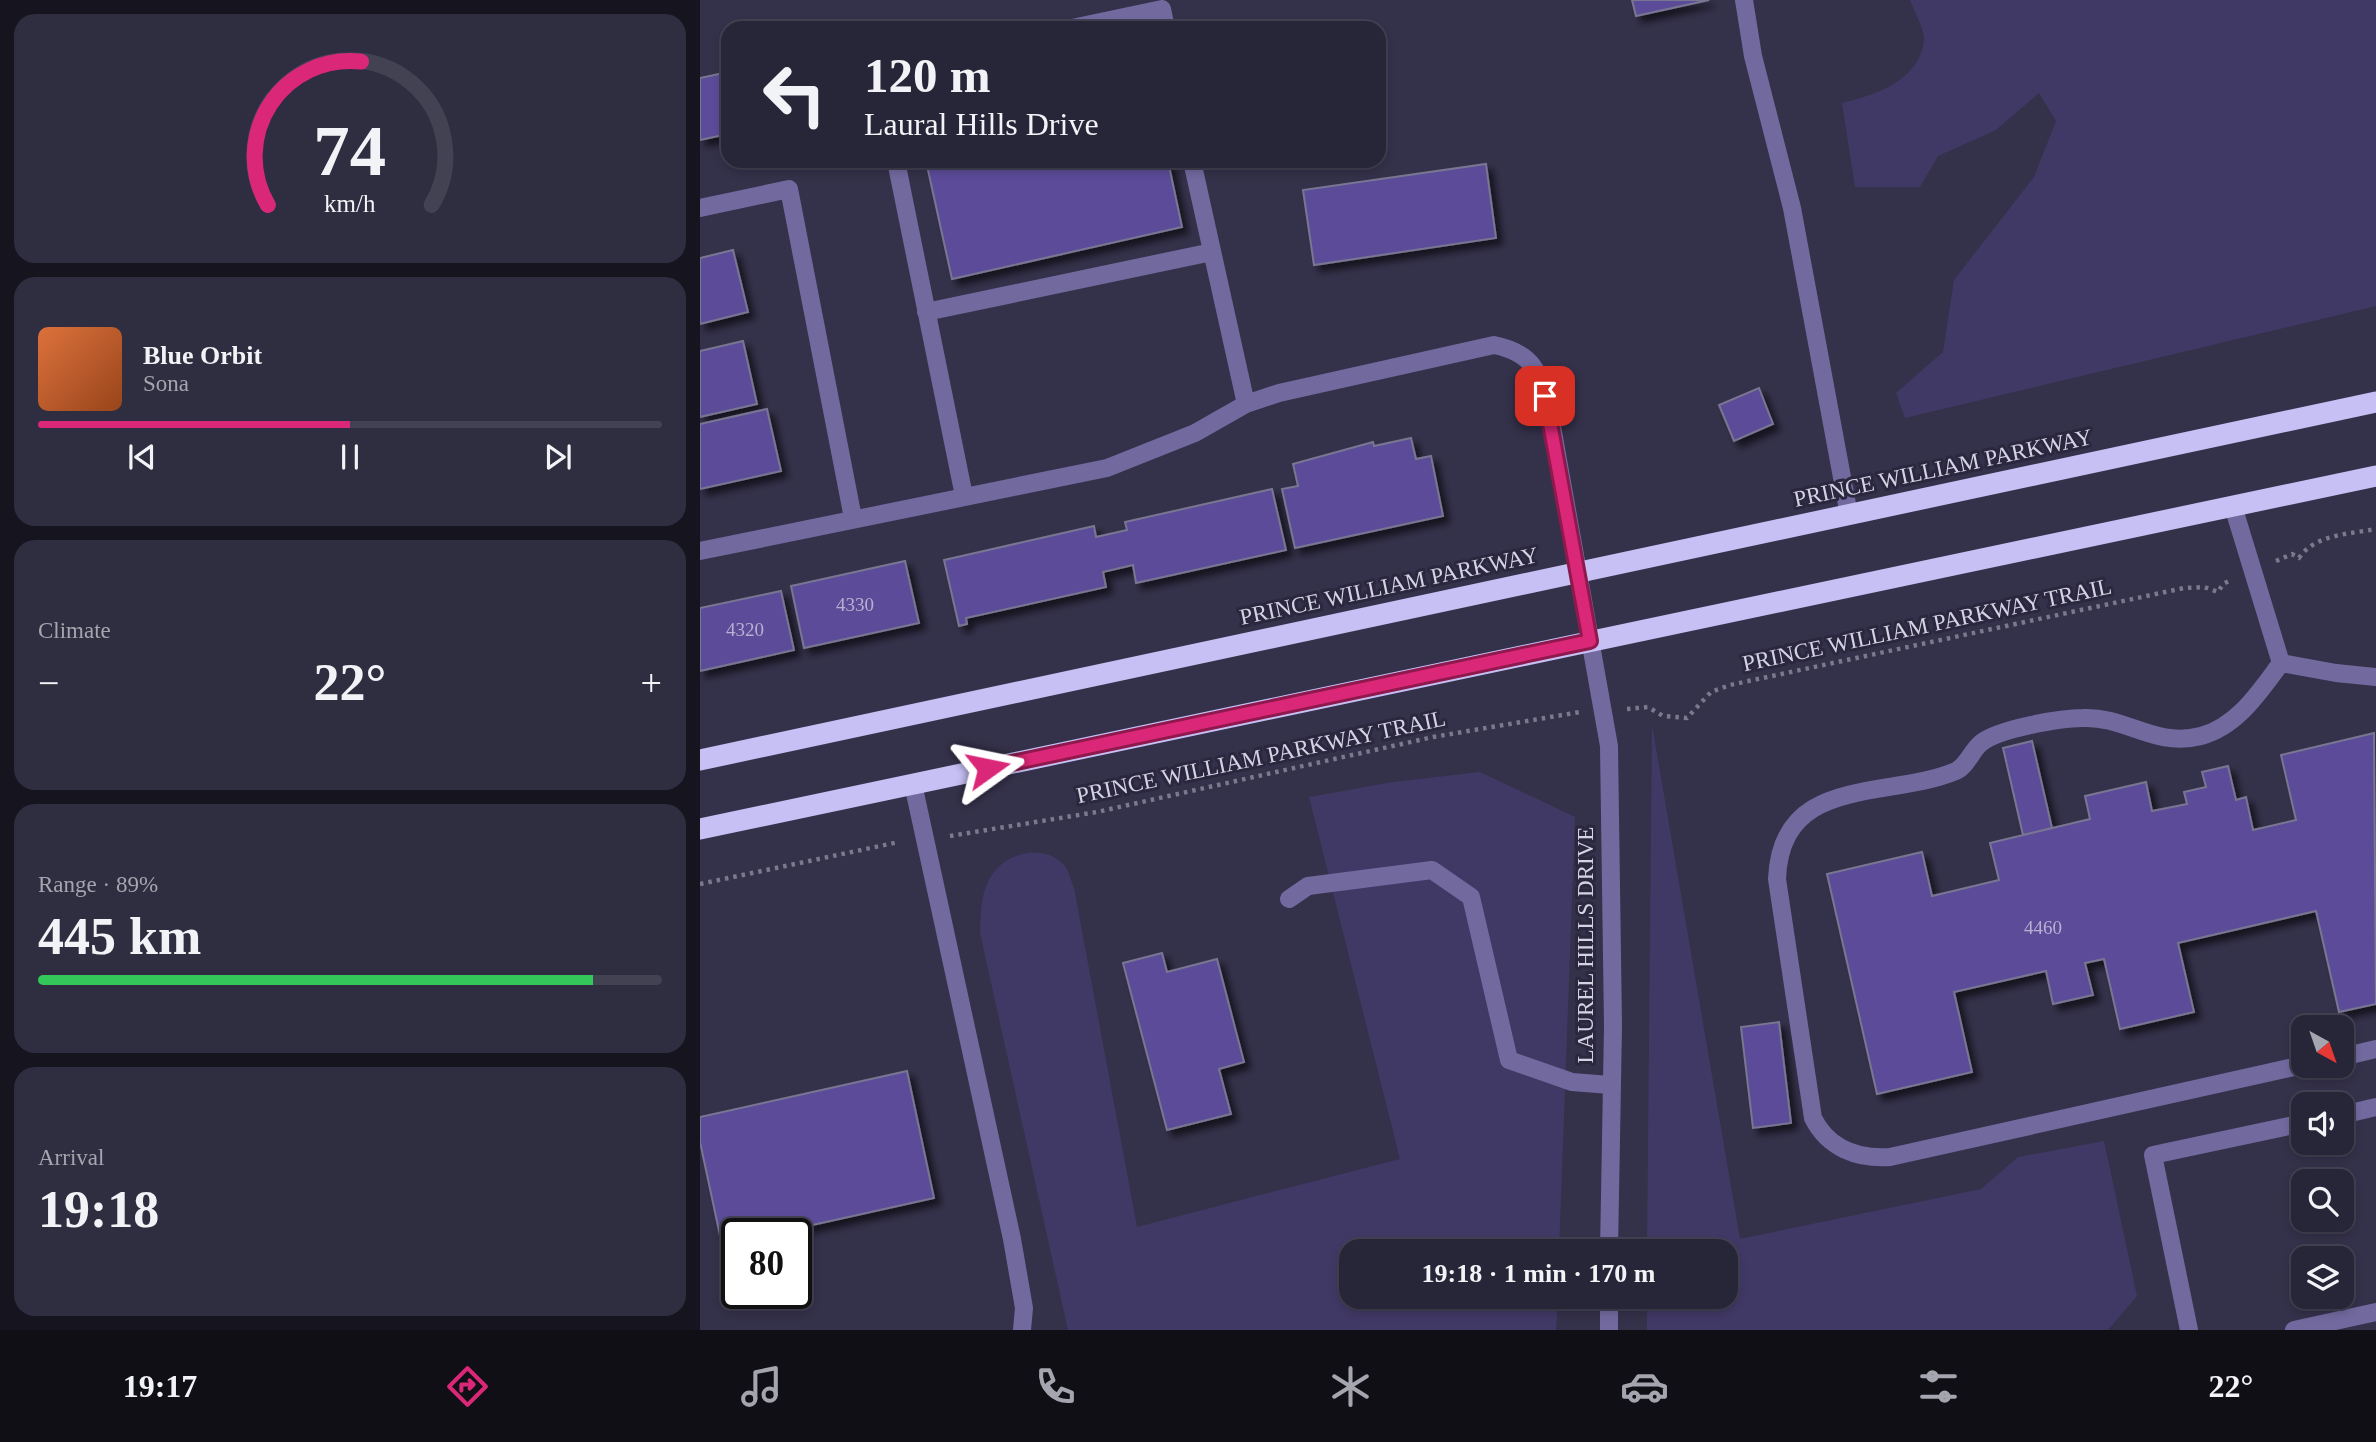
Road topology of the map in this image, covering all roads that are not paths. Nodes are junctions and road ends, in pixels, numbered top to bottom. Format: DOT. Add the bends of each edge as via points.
graph roads {
  1 [pos="1744,0"];
  2 [pos="1106,21"];
  3 [pos="1165,21"];
  4 [pos="897,168"];
  5 [pos="1194,168"];
  6 [pos="700,208"];
  7 [pos="1212,251"];
  8 [pos="926,312"];
  9 [pos="2376,402"];
  10 [pos="1245,404"];
  11 [pos="2376,476"];
  12 [pos="964,496"];
  13 [pos="2233,506"];
  14 [pos="1849,515"];
  15 [pos="853,518"];
  16 [pos="700,551"];
  17 [pos="1578,573"];
  18 [pos="1590,641"];
  19 [pos="2281,663"];
  20 [pos="2376,677"];
  21 [pos="700,760"];
  22 [pos="913,784"];
  23 [pos="700,829"];
  24 [pos="1289,899"];
  25 [pos="2376,1049"];
  26 [pos="2354,1054"];
  27 [pos="2291,1068"];
  28 [pos="1610,1085"];
  29 [pos="2376,1107"];
  30 [pos="2354,1112"];
  31 [pos="2291,1126"];
  32 [pos="1609,1239"];
  33 [pos="1609,1309"];
  34 [pos="2376,1312"];
  35 [pos="1022,1330"];
  36 [pos="1609,1330"];
  37 [pos="2189,1330"];
  38 [pos="2294,1330"];
  1 -- 14 [label="street" via="1753,56 1792,208"];
  2 -- 3 [label="street" via="1163,9"];
  4 -- 8 [label="street"];
  5 -- 7 [label="street"];
  6 -- 15 [label="street" via="789,189"];
  7 -- 8 [label="street"];
  7 -- 10 [label="street"];
  8 -- 12 [label="street"];
  9 -- 14 [label="highway, PRINCE WILLIAM PARKWAY"];
  10 -- 12 [label="street, LAUREL HILLS DRIVE" via="1195,433 1107,468"];
  10 -- 17 [label="street, LAUREL HILLS DRIVE" via="1494,345 1514,349 1530,361 1540,378"];
  11 -- 13 [label="highway"];
  12 -- 15 [label="street, LAUREL HILLS DRIVE"];
  13 -- 18 [label="highway"];
  13 -- 19 [label="street"];
  14 -- 17 [label="highway, PRINCE WILLIAM PARKWAY"];
  15 -- 16 [label="street, LAUREL HILLS DRIVE"];
  17 -- 18 [label="street, LAUREL HILLS DRIVE"];
  17 -- 21 [label="highway, PRINCE WILLIAM PARKWAY"];
  18 -- 22 [label="highway"];
  18 -- 28 [label="street, LAUREL HILLS DRIVE" via="1609,746"];
  19 -- 20 [label="street"];
  19 -- 27 [label="street" via="2242,711 2201,736 2166,739 2106,720 2065,719 1989,737 1959,770 1820,803 1799,819 1783,842 1777,879 1813,1118 1827,1138 1850,1153 1890,1157"];
  22 -- 23 [label="highway"];
  22 -- 35 [label="street" via="1012,1239 1024,1308"];
  24 -- 28 [label="street" via="1308,886 1432,870 1471,897 1509,1060 1572,1082"];
  25 -- 26 [label="street"];
  28 -- 32 [label="street, LAUREL HILLS DRIVE"];
  29 -- 30 [label="street"];
  31 -- 37 [label="street" via="2153,1155"];
  33 -- 36 [label="street"];
  34 -- 38 [label="street"];
}
